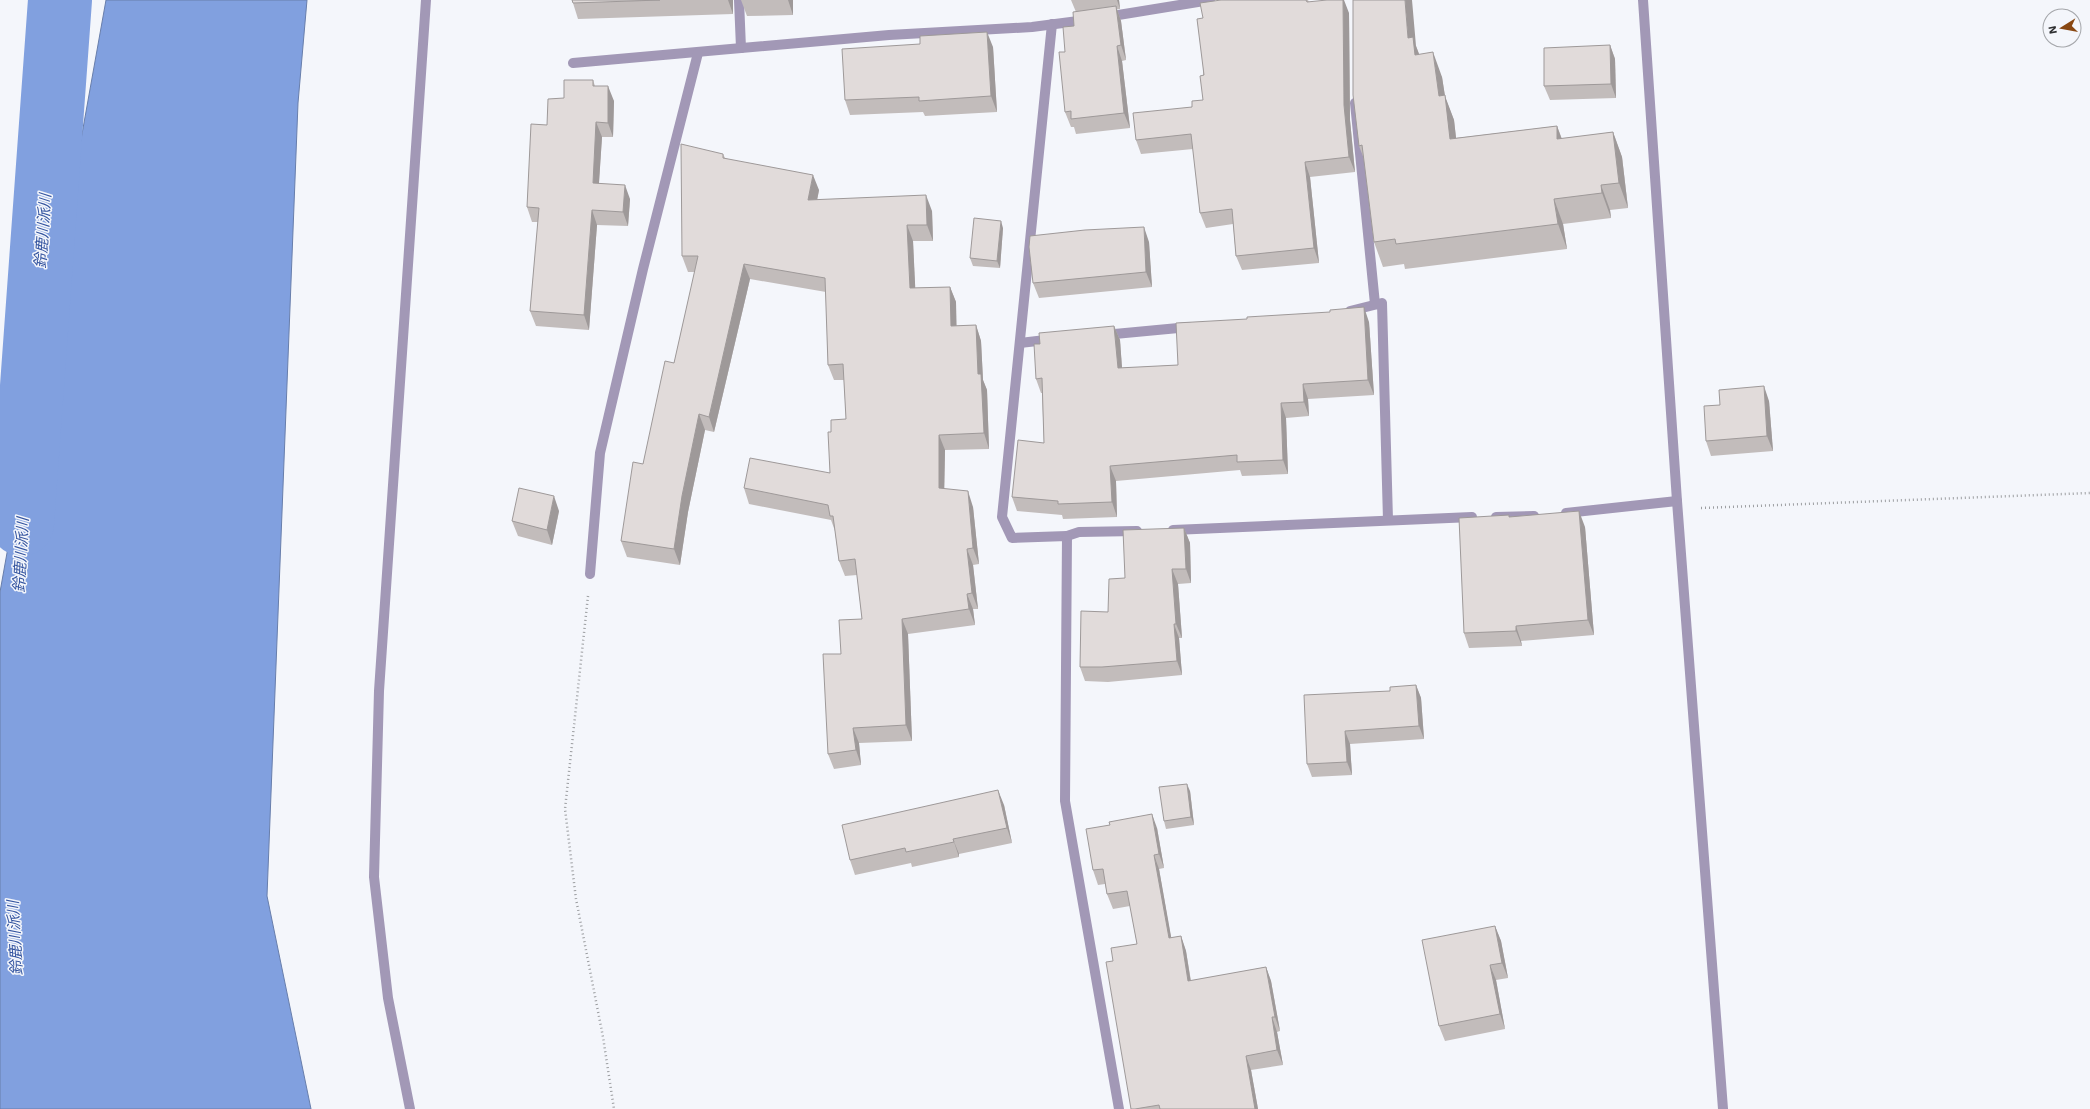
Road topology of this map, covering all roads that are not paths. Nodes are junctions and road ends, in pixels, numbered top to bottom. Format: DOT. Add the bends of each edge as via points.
graph roads {
  1 [pos="426,0"];
  2 [pos="739,0"];
  3 [pos="1210,0"];
  4 [pos="1643,0"];
  5 [pos="1052,24"];
  6 [pos="741,48"];
  7 [pos="698,52"];
  8 [pos="573,63"];
  9 [pos="1355,90"];
  10 [pos="1375,304"];
  11 [pos="1339,313"];
  12 [pos="1199,326"];
  13 [pos="1090,336"];
  14 [pos="1067,338"];
  15 [pos="1020,343"];
  16 [pos="1678,505"];
  17 [pos="1388,520"];
  18 [pos="1163,530"];
  19 [pos="1148,531"];
  20 [pos="1067,536"];
  21 [pos="590,574"];
  22 [pos="410,1109"];
  23 [pos="1119,1109"];
  24 [pos="1723,1109"];
  1 -- 22 [label="street" via="379,691 374,877 388,998"];
  2 -- 6 [label="street"];
  3 -- 5 [label="street"];
  4 -- 16 [label="street"];
  5 -- 6 [label="street"];
  5 -- 15 [label="street"];
  6 -- 7 [label="street"];
  7 -- 8 [label="street"];
  7 -- 21 [label="street" via="600,453"];
  9 -- 10 [label="street"];
  10 -- 11 [label="street"];
  10 -- 17 [label="street" via="1382,302"];
  12 -- 13 [label="street"];
  14 -- 15 [label="street"];
  15 -- 20 [label="street" via="1002,517 1012,538"];
  16 -- 17 [label="street" via="1552,515"];
  16 -- 24 [label="street"];
  17 -- 18 [label="street"];
  19 -- 20 [label="street" via="1079,532"];
  20 -- 23 [label="street" via="1065,801"];
}
